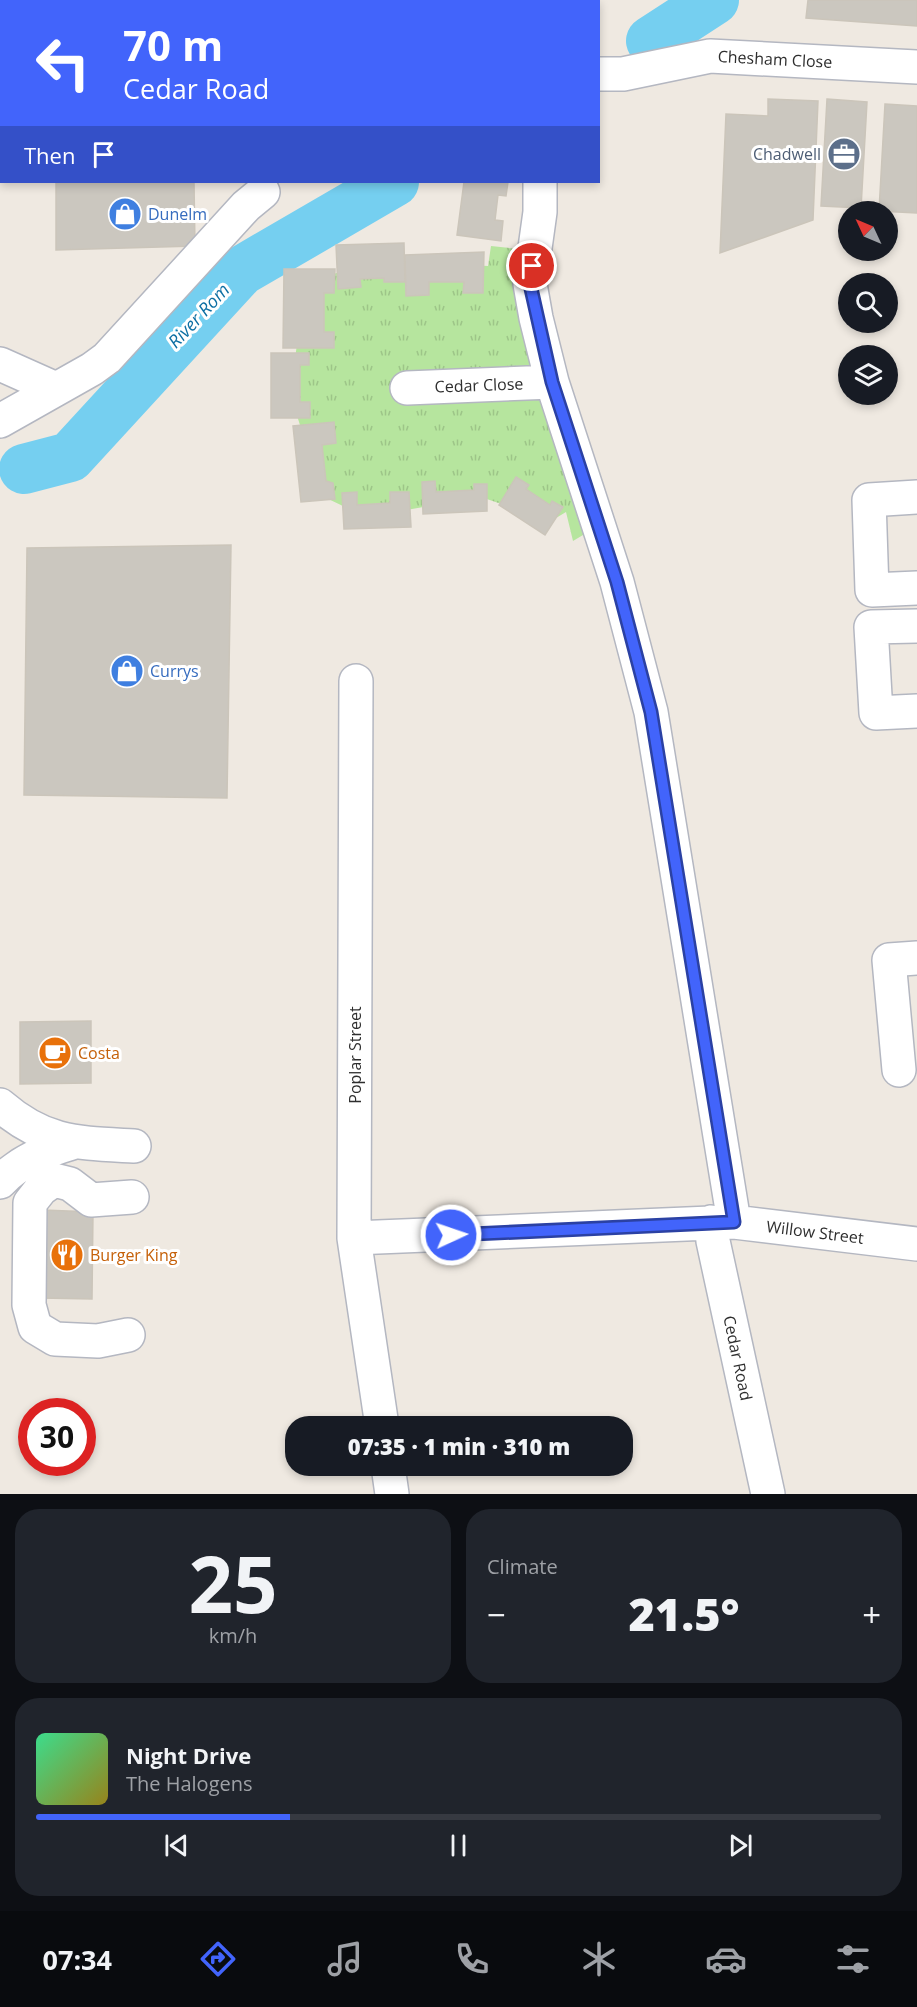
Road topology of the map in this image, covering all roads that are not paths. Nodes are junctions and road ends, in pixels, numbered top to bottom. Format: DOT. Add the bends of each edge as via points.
graph roads {
  1 [pos="917,67"];
  2 [pos="600,74"];
  3 [pos="540,183"];
  4 [pos="263,192"];
  5 [pos="0,364"];
  6 [pos="552,382"];
  7 [pos="406,388"];
  8 [pos="56,389"];
  9 [pos="0,421"];
  10 [pos="917,497"];
  11 [pos="917,588"];
  12 [pos="917,626"];
  13 [pos="356,681"];
  14 [pos="917,711"];
  15 [pos="917,958"];
  16 [pos="899,1070"];
  17 [pos="0,1105"];
  18 [pos="72,1143"];
  19 [pos="134,1146"];
  20 [pos="0,1182"];
  21 [pos="132,1197"];
  22 [pos="722,1222"];
  23 [pos="354,1238"];
  24 [pos="917,1244"];
  25 [pos="128,1335"];
  26 [pos="381,1416"];
  27 [pos="389,1476"];
  28 [pos="392,1494"];
  29 [pos="768,1494"];
  1 -- 2 [label="street, Chesham Close" via="710,56 623,74"];
  3 -- 6 [label="street, Cedar Road" via="530,284"];
  4 -- 8 [label="street" via="107,358"];
  5 -- 8 [label="street"];
  6 -- 7 [label="street, Cedar Close"];
  6 -- 22 [label="street, Cedar Road" via="617,582 651,712"];
  8 -- 9 [label="street"];
  10 -- 11 [label="street" via="869,500 872,590"];
  12 -- 14 [label="street" via="871,627 876,713"];
  13 -- 23 [label="street, Poplar Street"];
  15 -- 16 [label="street" via="889,960"];
  17 -- 18 [label="street" via="34,1130"];
  18 -- 19 [label="street"];
  18 -- 20 [label="street" via="45,1151"];
  21 -- 25 [label="street" via="91,1200 69,1184 54,1180 30,1203 29,1305 35,1327 55,1339 98,1341"];
  22 -- 23 [label="street, Willow Street"];
  22 -- 24 [label="street, Willow Street"];
  22 -- 29 [label="street, Cedar Road" via="713,1241"];
  23 -- 26 [label="street, Poplar Street"];
  27 -- 28 [label="street"];
}
